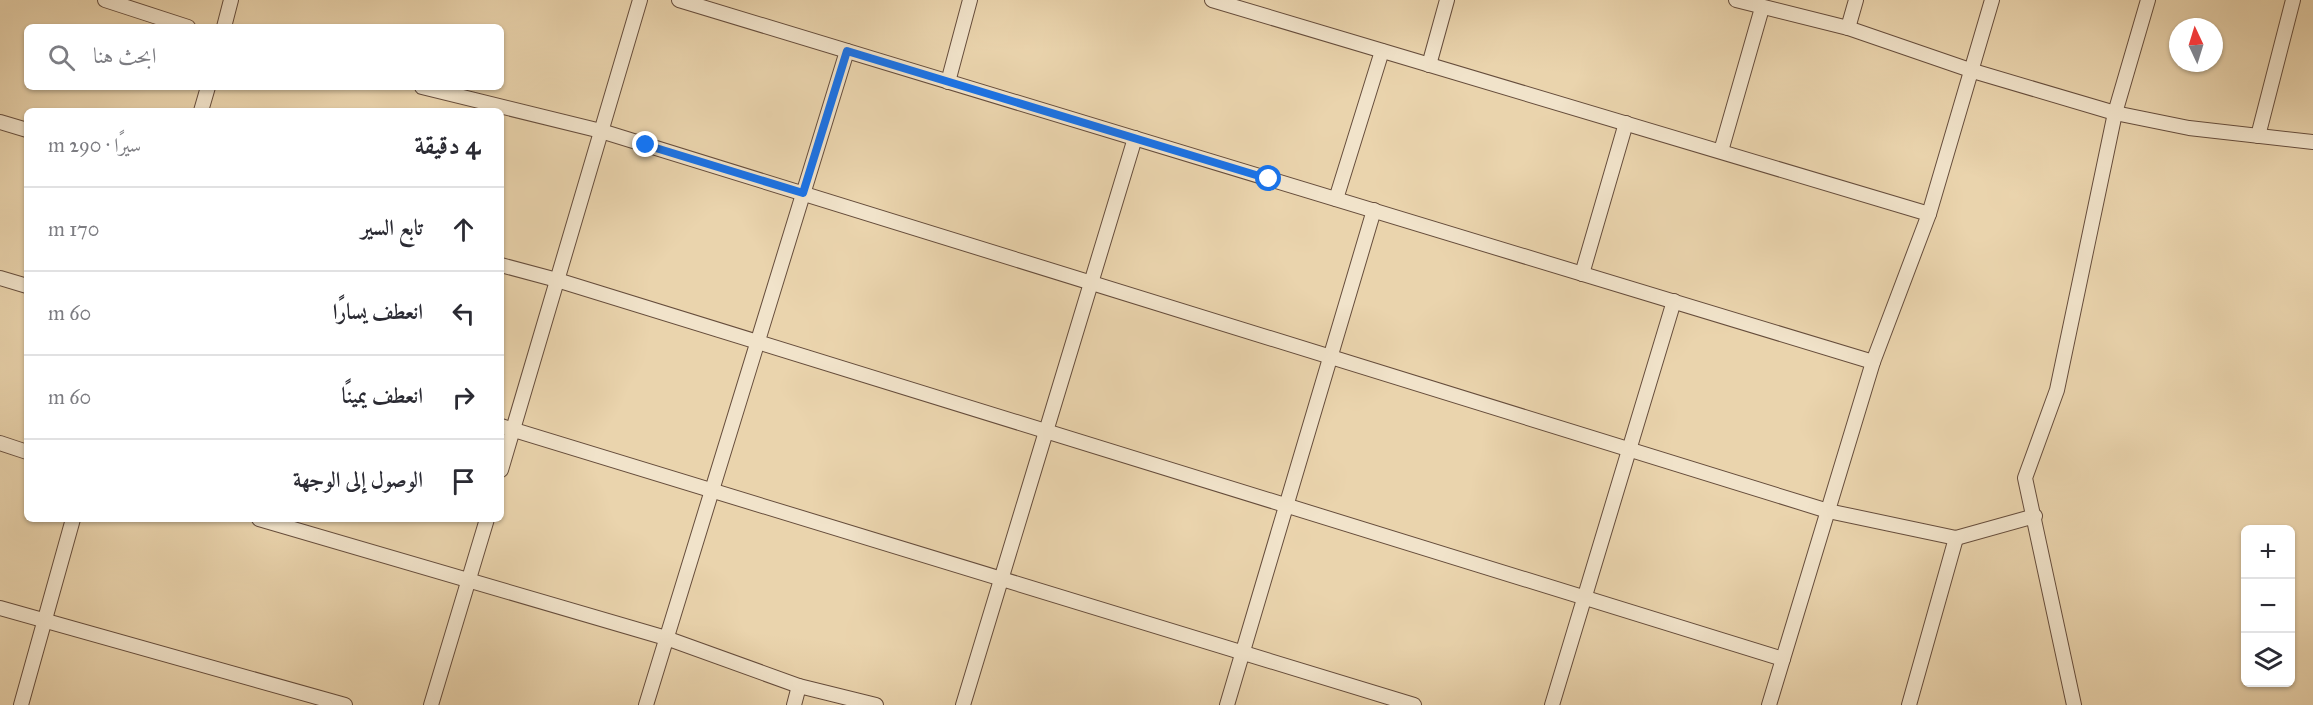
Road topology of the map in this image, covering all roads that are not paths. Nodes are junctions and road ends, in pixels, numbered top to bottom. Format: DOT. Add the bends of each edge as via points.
graph roads {
  1 [pos="105,0"];
  2 [pos="231,0"];
  3 [pos="640,0"];
  4 [pos="679,0"];
  5 [pos="970,0"];
  6 [pos="1212,0"];
  7 [pos="1447,0"];
  8 [pos="1736,0"];
  9 [pos="1856,0"];
  10 [pos="1992,0"];
  11 [pos="2148,0"];
  12 [pos="2293,0"];
  13 [pos="1762,8"];
  14 [pos="179,24"];
  15 [pos="225,24"];
  16 [pos="1848,28"];
  17 [pos="847,51"];
  18 [pos="1382,51"];
  19 [pos="1429,65"];
  20 [pos="1972,71"];
  21 [pos="948,82"];
  22 [pos="207,90"];
  23 [pos="434,90"];
  24 [pos="202,108"];
  25 [pos="2115,113"];
  26 [pos="0,122"];
  27 [pos="1626,123"];
  28 [pos="24,129"];
  29 [pos="601,131"];
  30 [pos="2258,136"];
  31 [pos="1135,138"];
  32 [pos="2313,142"];
  33 [pos="1721,151"];
  34 [pos="803,193"];
  35 [pos="1336,199"];
  36 [pos="1374,210"];
  37 [pos="1929,214"];
  38 [pos="504,266"];
  39 [pos="1582,274"];
  40 [pos="0,278"];
  41 [pos="557,280"];
  42 [pos="1091,282"];
  43 [pos="24,285"];
  44 [pos="1674,301"];
  45 [pos="757,342"];
  46 [pos="1330,357"];
  47 [pos="1873,362"];
  48 [pos="507,427"];
  49 [pos="1046,432"];
  50 [pos="0,443"];
  51 [pos="504,448"];
  52 [pos="1629,450"];
  53 [pos="24,451"];
  54 [pos="712,490"];
  55 [pos="1286,506"];
  56 [pos="1828,511"];
  57 [pos="2035,516"];
  58 [pos="72,522"];
  59 [pos="270,522"];
  60 [pos="485,522"];
  61 [pos="1956,537"];
  62 [pos="469,579"];
  63 [pos="1001,579"];
  64 [pos="1584,598"];
  65 [pos="0,608"];
  66 [pos="44,619"];
  67 [pos="666,638"];
  68 [pos="1242,652"];
  69 [pos="1783,659"];
  70 [pos="799,686"];
  71 [pos="21,705"];
  72 [pos="345,705"];
  73 [pos="431,705"];
  74 [pos="646,705"];
  75 [pos="794,705"];
  76 [pos="876,705"];
  77 [pos="963,705"];
  78 [pos="1227,705"];
  79 [pos="1414,705"];
  80 [pos="1552,705"];
  81 [pos="1769,705"];
  82 [pos="1909,705"];
  83 [pos="2074,705"];
  1 -- 14 [label="street"];
  2 -- 15 [label="street"];
  3 -- 29 [label="street"];
  4 -- 17 [label="street"];
  5 -- 21 [label="street"];
  6 -- 18 [label="street"];
  7 -- 19 [label="street"];
  8 -- 13 [label="street"];
  9 -- 16 [label="street"];
  10 -- 20 [label="street"];
  11 -- 25 [label="street"];
  12 -- 30 [label="street"];
  13 -- 16 [label="street"];
  13 -- 33 [label="street"];
  16 -- 20 [label="street"];
  17 -- 21 [label="street"];
  17 -- 34 [label="street"];
  18 -- 19 [label="street"];
  18 -- 35 [label="street"];
  19 -- 27 [label="street"];
  20 -- 25 [label="street"];
  20 -- 37 [label="street"];
  21 -- 31 [label="street"];
  22 -- 24 [label="street"];
  23 -- 29 [label="street"];
  25 -- 30 [label="street" via="2189,128"];
  25 -- 57 [label="street" via="2057,390 2025,478"];
  26 -- 28 [label="street"];
  27 -- 33 [label="street"];
  27 -- 39 [label="street"];
  29 -- 34 [label="street"];
  29 -- 41 [label="street"];
  30 -- 32 [label="street"];
  31 -- 35 [label="street"];
  31 -- 42 [label="street"];
  33 -- 37 [label="street"];
  34 -- 42 [label="street"];
  34 -- 45 [label="street"];
  35 -- 36 [label="street"];
  36 -- 39 [label="street"];
  36 -- 46 [label="street"];
  37 -- 47 [label="street"];
  38 -- 41 [label="street"];
  39 -- 44 [label="street"];
  40 -- 43 [label="street"];
  41 -- 45 [label="street"];
  41 -- 48 [label="street"];
  42 -- 46 [label="street"];
  42 -- 49 [label="street"];
  44 -- 47 [label="street"];
  44 -- 52 [label="street"];
  45 -- 49 [label="street"];
  45 -- 54 [label="street"];
  46 -- 52 [label="street"];
  46 -- 55 [label="street"];
  47 -- 56 [label="street"];
  48 -- 51 [label="street"];
  48 -- 54 [label="street"];
  49 -- 55 [label="street"];
  49 -- 63 [label="street"];
  50 -- 53 [label="street"];
  52 -- 56 [label="street"];
  52 -- 64 [label="street"];
  54 -- 63 [label="street"];
  54 -- 67 [label="street"];
  55 -- 64 [label="street"];
  55 -- 68 [label="street"];
  56 -- 61 [label="street"];
  56 -- 69 [label="street"];
  57 -- 61 [label="street"];
  57 -- 83 [label="street"];
  58 -- 66 [label="street"];
  59 -- 62 [label="street"];
  60 -- 62 [label="street"];
  61 -- 82 [label="street"];
  62 -- 67 [label="street"];
  62 -- 73 [label="street"];
  63 -- 68 [label="street"];
  63 -- 77 [label="street"];
  64 -- 69 [label="street"];
  64 -- 80 [label="street"];
  65 -- 66 [label="street"];
  66 -- 71 [label="street"];
  66 -- 72 [label="street"];
  67 -- 70 [label="street"];
  67 -- 74 [label="street"];
  68 -- 78 [label="street"];
  68 -- 79 [label="street"];
  69 -- 81 [label="street"];
  70 -- 75 [label="street"];
  70 -- 76 [label="street"];
}
